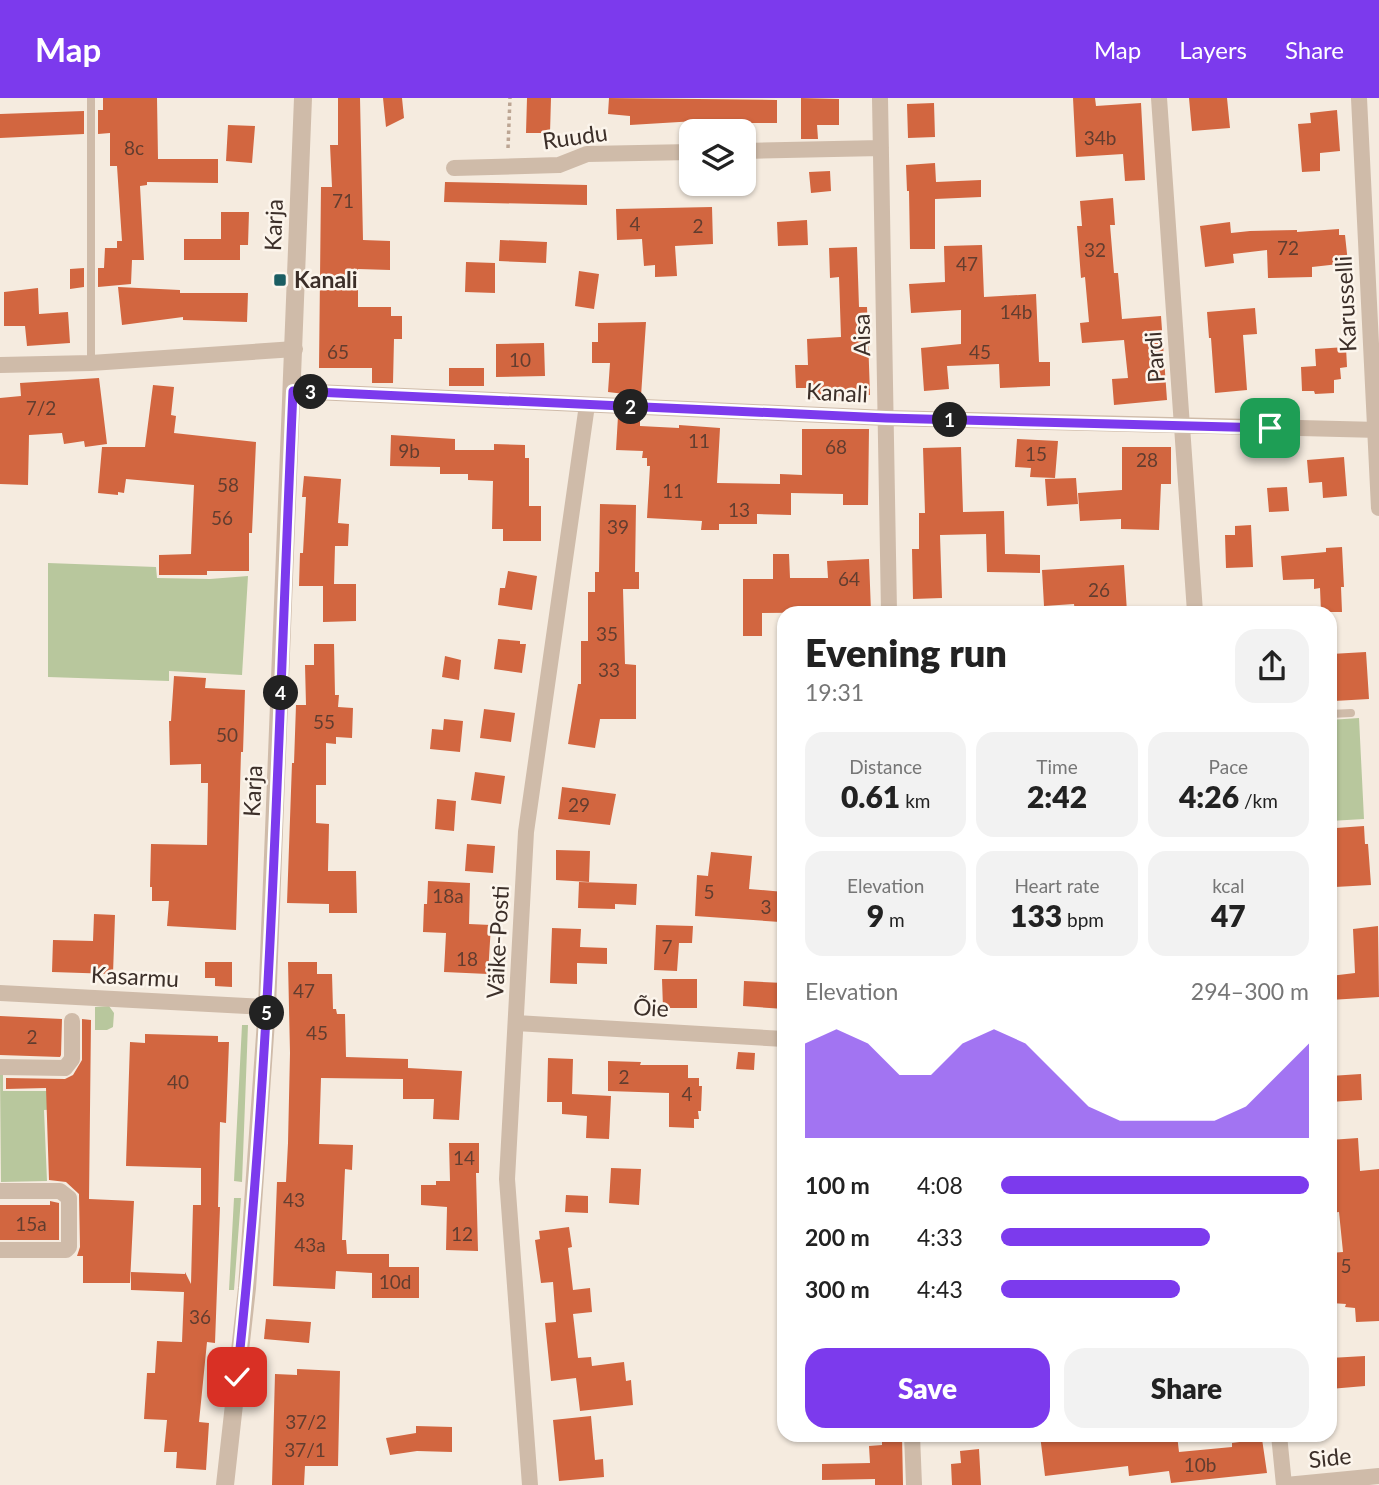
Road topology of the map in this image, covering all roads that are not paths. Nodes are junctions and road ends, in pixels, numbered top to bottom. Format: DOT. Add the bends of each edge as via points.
graph roads {
  1 [pos="91,98"];
  2 [pos="303,98"];
  3 [pos="880,98"];
  4 [pos="1159,98"];
  5 [pos="1359,98"];
  6 [pos="881,148"];
  7 [pos="756,151"];
  8 [pos="679,152"];
  9 [pos="454,168"];
  10 [pos="295,349"];
  11 [pos="91,363"];
  12 [pos="0,365"];
  13 [pos="293,391"];
  14 [pos="587,405"];
  15 [pos="886,418"];
  16 [pos="1183,426"];
  17 [pos="1377,430"];
  18 [pos="1379,508"];
  19 [pos="890,606"];
  20 [pos="1195,606"];
  21 [pos="1351,713"];
  22 [pos="1337,714"];
  23 [pos="0,993"];
  24 [pos="267,1007"];
  25 [pos="72,1021"];
  26 [pos="516,1023"];
  27 [pos="777,1039"];
  28 [pos="0,1067"];
  29 [pos="0,1191"];
  30 [pos="0,1250"];
  31 [pos="912,1442"];
  32 [pos="1280,1442"];
  33 [pos="1379,1476"];
  34 [pos="225,1485"];
  35 [pos="530,1485"];
  36 [pos="914,1485"];
  37 [pos="1285,1485"];
  1 -- 11 [label="lane"];
  2 -- 10 [label="street, Karja"];
  3 -- 6 [label="street, Aisa"];
  4 -- 16 [label="street, Pardi"];
  5 -- 17 [label="street, Karusselli"];
  6 -- 7 [label="street"];
  6 -- 15 [label="street, Aisa"];
  8 -- 9 [label="street, Ruudu" via="587,154 559,165"];
  10 -- 11 [label="street"];
  10 -- 13 [label="street, Karja"];
  11 -- 12 [label="street"];
  13 -- 14 [label="street, Kanali"];
  13 -- 24 [label="street, Karja"];
  14 -- 15 [label="street, Kanali"];
  14 -- 26 [label="street, Väike-Posti" via="526,832"];
  15 -- 16 [label="street, Kanali"];
  15 -- 19 [label="street, Aisa"];
  16 -- 17 [label="street, Kanali"];
  16 -- 20 [label="street, Pardi"];
  17 -- 18 [label="street, Karusselli"];
  21 -- 22 [label="lane"];
  23 -- 24 [label="street, Kasarmu"];
  24 -- 34 [label="street, Karja" via="247,1288"];
  25 -- 28 [label="street" via="72,1059 65,1068"];
  26 -- 27 [label="street, Õie"];
  26 -- 35 [label="street, Väike-Posti" via="507,1179"];
  29 -- 30 [label="street" via="60,1191 69,1198 69,1247"];
  31 -- 36 [label="street"];
  32 -- 37 [label="street"];
  33 -- 37 [label="street, Side"];
}
